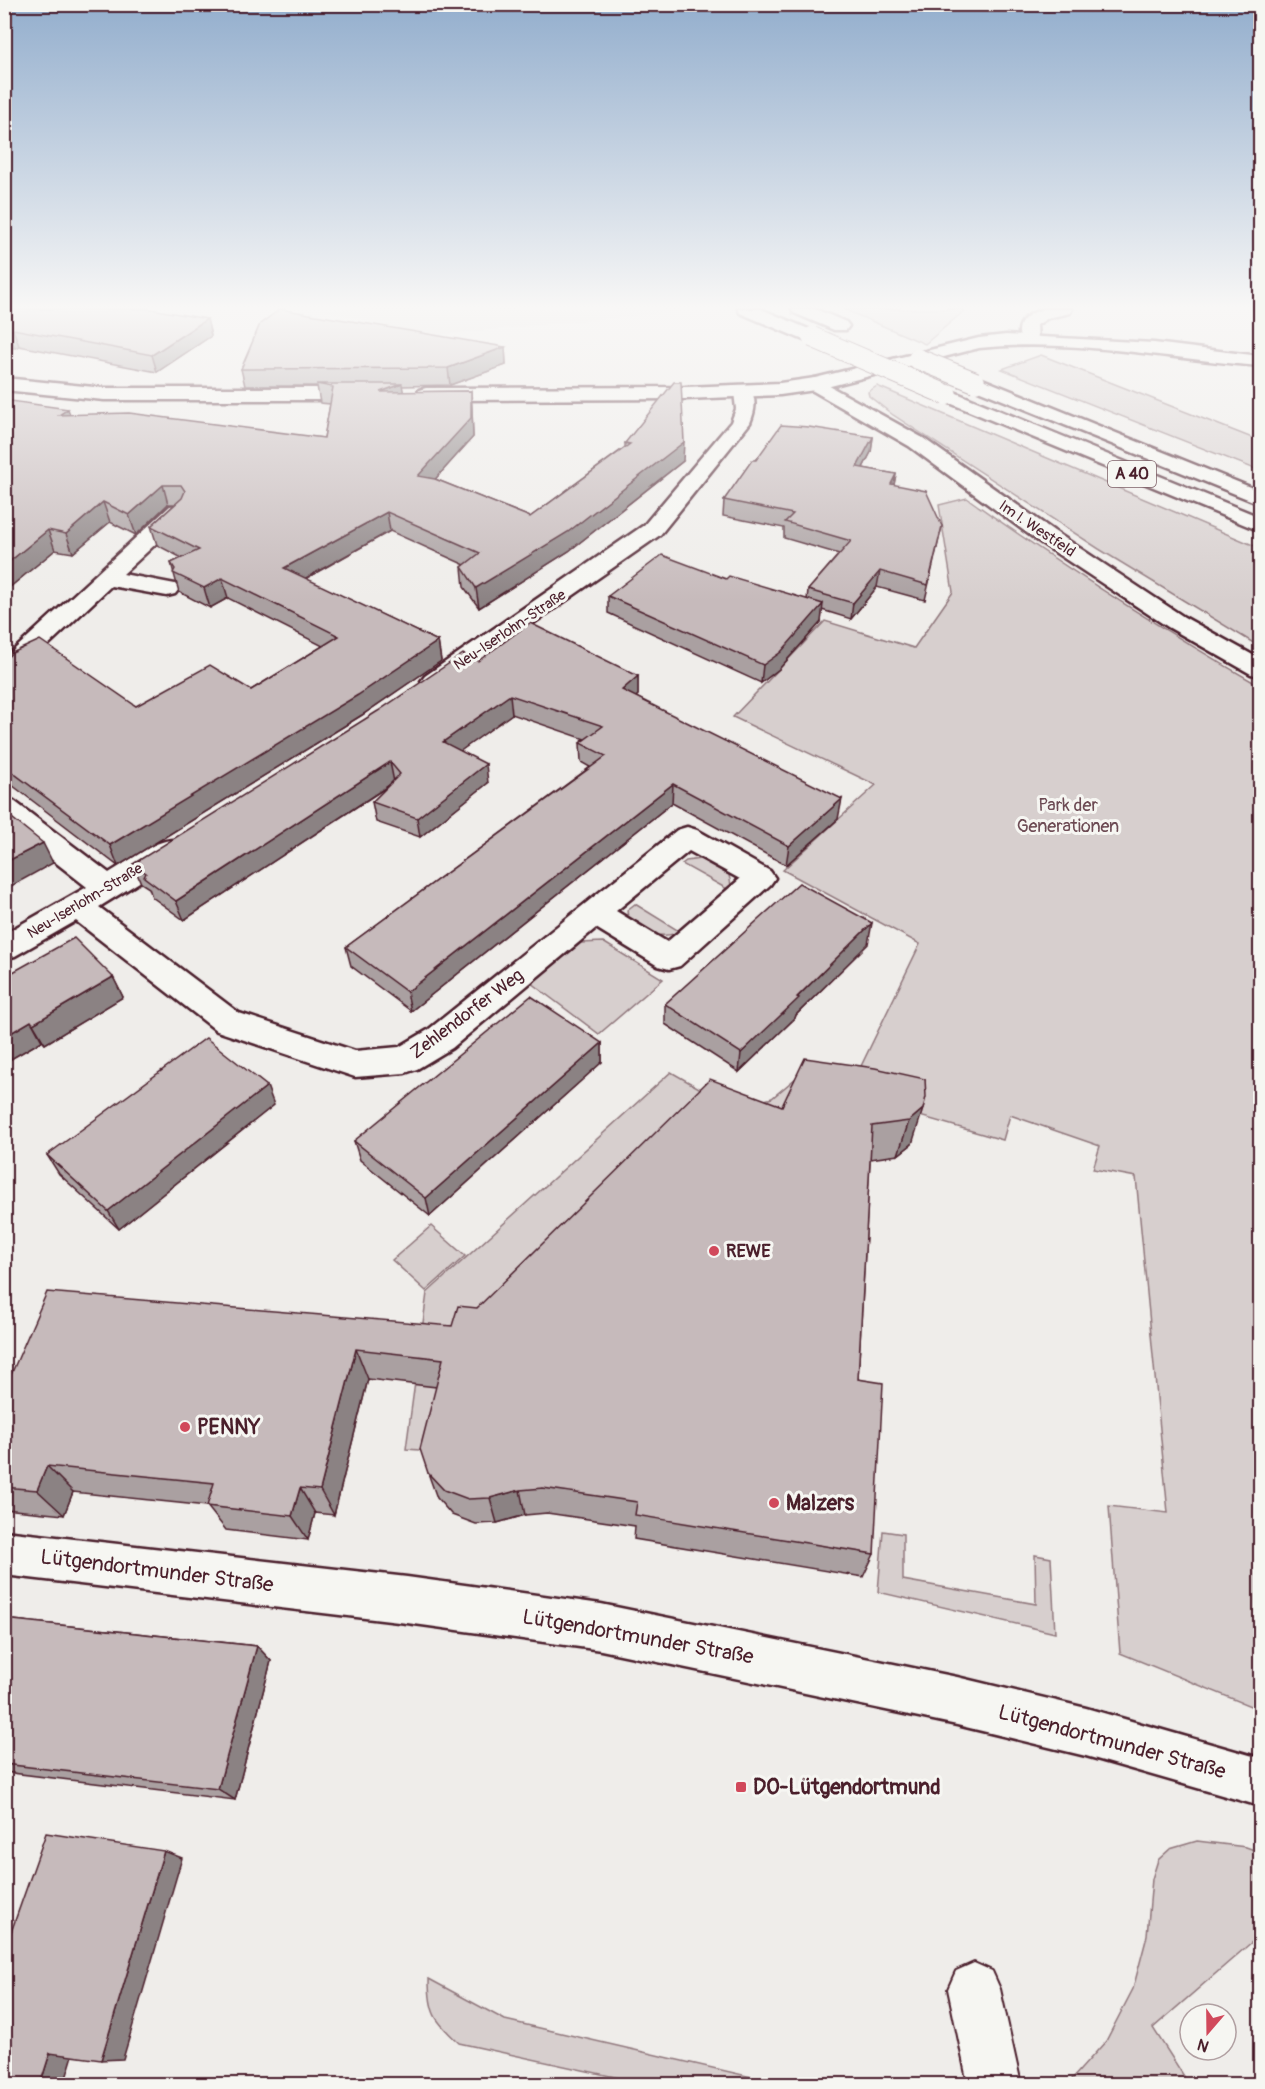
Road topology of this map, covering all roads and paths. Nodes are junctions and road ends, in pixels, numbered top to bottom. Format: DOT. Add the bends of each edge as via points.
graph roads {
  1 [pos="746,406"];
  2 [pos="854,406"];
  3 [pos="975,406"];
  4 [pos="1035,406"];
  5 [pos="1260,498"];
  6 [pos="178,511"];
  7 [pos="1260,525"];
  8 [pos="106,578"];
  9 [pos="167,589"];
  10 [pos="1260,669"];
  11 [pos="4,673"];
  12 [pos="411,697"];
  13 [pos="4,807"];
  14 [pos="189,837"];
  15 [pos="108,888"];
  16 [pos="78,906"];
  17 [pos="596,913"];
  18 [pos="4,948"];
  19 [pos="4,1553"];
  20 [pos="1260,1782"];
  21 [pos="974,1989"];
  22 [pos="996,2085"];
  1 -- 12 [label="main road, Neu-Iserlohn-Straße" via="740,423 652,530"];
  2 -- 10 [label="main road, Im I. Westfeld" via="916,442 1037,530 1176,622"];
  3 -- 7 [label="main road, A 40, bridge"];
  4 -- 5 [label="main road, A 40, bridge"];
  6 -- 8 [label="main road"];
  8 -- 9 [label="main road"];
  8 -- 11 [label="main road"];
  13 -- 15 [label="main road"];
  14 -- 15 [label="main road, Neu-Iserlohn-Straße"];
  15 -- 16 [label="main road, Neu-Iserlohn-Straße"];
  16 -- 17 [label="main road, Zehlendorfer Weg" via="228,1022 354,1064 405,1060 440,1039"];
  16 -- 18 [label="main road, Neu-Iserlohn-Straße"];
  17 -- 17 [label="main road, Zehlendorfer Weg" via="687,837 760,878 669,958"];
  19 -- 20 [label="main road, Lütgendortmunder Straße" via="407,1600 601,1628 957,1701 1086,1732"];
  21 -- 22 [label="street"];
}
